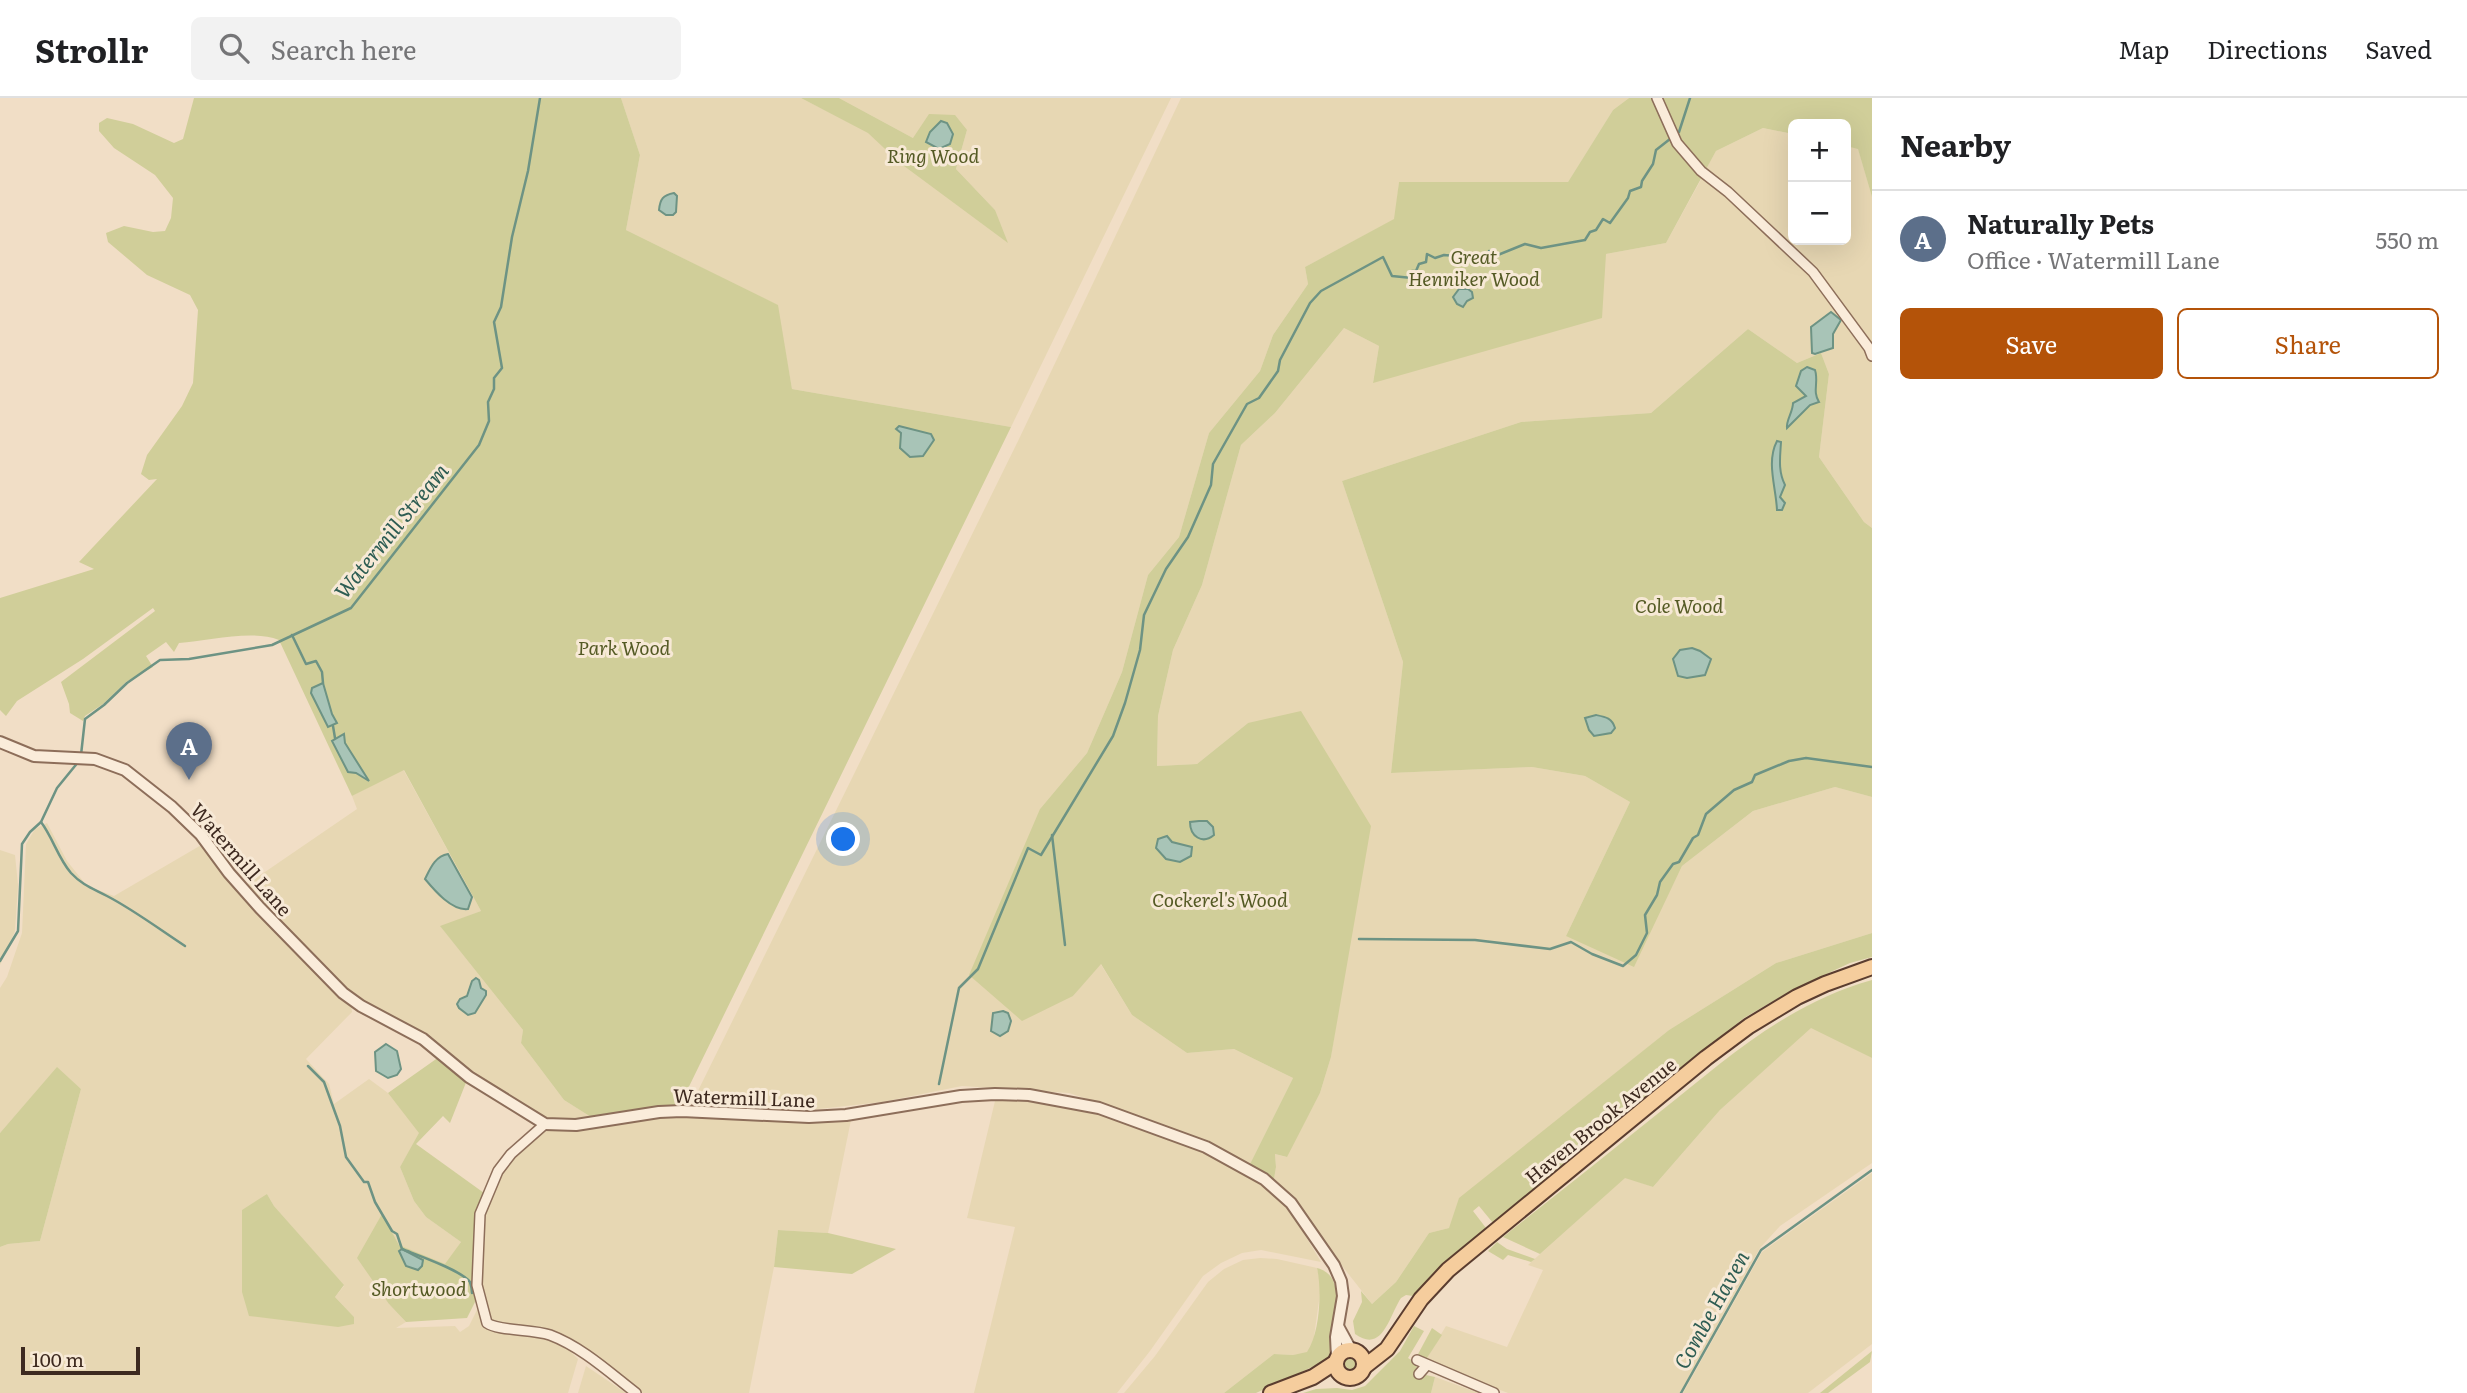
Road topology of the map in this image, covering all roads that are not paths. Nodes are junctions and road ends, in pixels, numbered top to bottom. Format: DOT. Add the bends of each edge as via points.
graph roads {
  1 [pos="1657,98"];
  2 [pos="1872,356"];
  3 [pos="0,742"];
  4 [pos="1872,967"];
  5 [pos="545,1124"];
  6 [pos="1339,1328"];
  7 [pos="1387,1349"];
  8 [pos="1355,1351"];
  9 [pos="1337,1360"];
  10 [pos="1417,1360"];
  11 [pos="1426,1366"];
  12 [pos="1364,1367"];
  13 [pos="1419,1374"];
  14 [pos="1314,1377"];
  15 [pos="1346,1377"];
  16 [pos="636,1393"];
  17 [pos="1271,1393"];
  18 [pos="1494,1393"];
  1 -- 2 [label="street" via="1677,143 1701,171 1813,272"];
  3 -- 5 [label="street, Watermill Lane" via="34,756 94,759 125,770 201,835 260,908 351,1000 423,1039 469,1077"];
  4 -- 7 [label="main road, Haven Brook Avenue" via="1772,1010 1706,1058 1448,1270 1417,1304"];
  5 -- 6 [label="street, Watermill Lane" via="576,1125 682,1111 846,1115 995,1094 1029,1095 1099,1108 1206,1147 1264,1179 1291,1203 1337,1271 1343,1296"];
  5 -- 16 [label="street" via="498,1171 480,1214 477,1285 486,1323 555,1337"];
  6 -- 8 [label="street"];
  6 -- 9 [label="street, Watermill Lane"];
  7 -- 8 [label="main road"];
  7 -- 12 [label="main road, Haven Brook Avenue"];
  8 -- 9 [label="main road" via="1343,1352"];
  8 -- 12 [label="main road" via="1364,1359"];
  9 -- 14 [label="main road"];
  9 -- 15 [label="main road" via="1338,1370"];
  10 -- 11 [label="street"];
  11 -- 13 [label="street"];
  11 -- 18 [label="street"];
  12 -- 15 [label="main road" via="1357,1377"];
  14 -- 15 [label="main road"];
  14 -- 17 [label="main road"];
}
